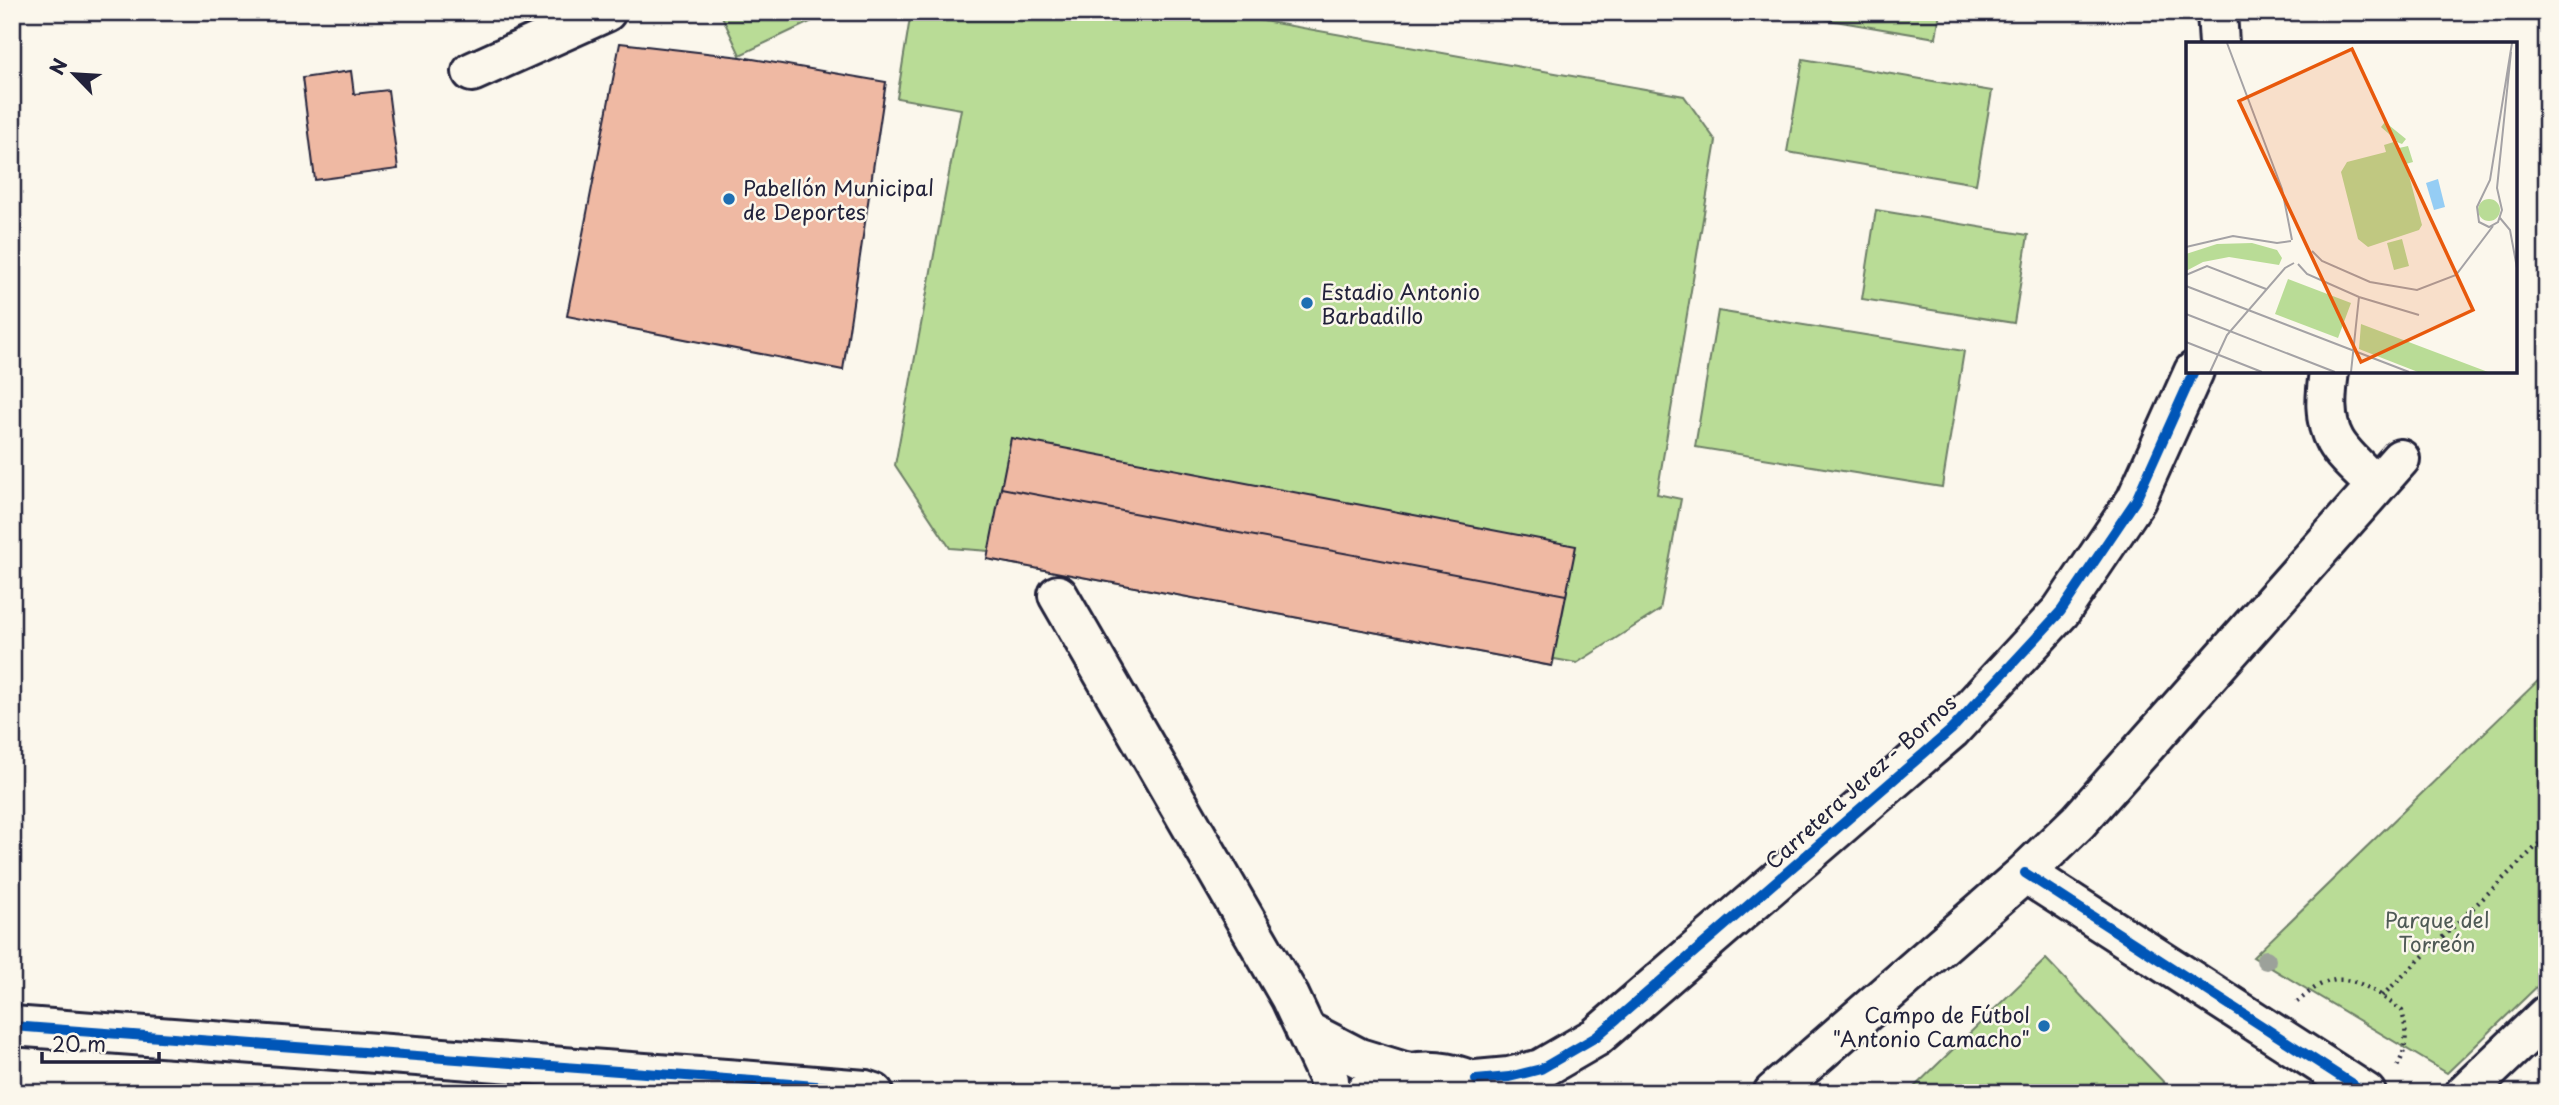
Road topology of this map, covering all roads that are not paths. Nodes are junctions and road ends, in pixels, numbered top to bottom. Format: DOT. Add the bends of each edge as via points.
graph roads {
  1 [pos="606,12"];
  2 [pos="2217,12"];
  3 [pos="2219,42"];
  4 [pos="472,72"];
  5 [pos="2193,373"];
  6 [pos="2329,373"];
  7 [pos="1058,595"];
  8 [pos="2025,873"];
  9 [pos="2547,1014"];
  10 [pos="12,1026"];
  11 [pos="1306,1030"];
  12 [pos="1596,1037"];
  13 [pos="1408,1073"];
  14 [pos="2380,1082"];
  15 [pos="1485,1087"];
  16 [pos="874,1093"];
  17 [pos="1329,1093"];
  18 [pos="1364,1093"];
  19 [pos="1561,1093"];
  20 [pos="1773,1093"];
  21 [pos="2465,1093"];
  1 -- 4 [label="street"];
  2 -- 3 [label="street"];
  5 -- 12 [label="street, Carretera Jerez - Bornos" via="2136,500 2061,611 1951,730"];
  6 -- 8 [label="street" via="2328,421 2335,441 2388,472 2131,764"];
  7 -- 11 [label="street"];
  8 -- 14 [label="street" via="2270,1031"];
  8 -- 20 [label="street"];
  9 -- 21 [label="street"];
  10 -- 16 [label="street"];
  11 -- 13 [label="street" via="1359,1058"];
  11 -- 17 [label="street" via="1329,1080"];
  12 -- 15 [label="street, Carretera Jerez - Bornos" via="1541,1069"];
  12 -- 19 [label="street, Carretera Jerez - Bornos"];
  13 -- 15 [label="street" via="1442,1071"];
  13 -- 18 [label="street" via="1377,1083"];
}
